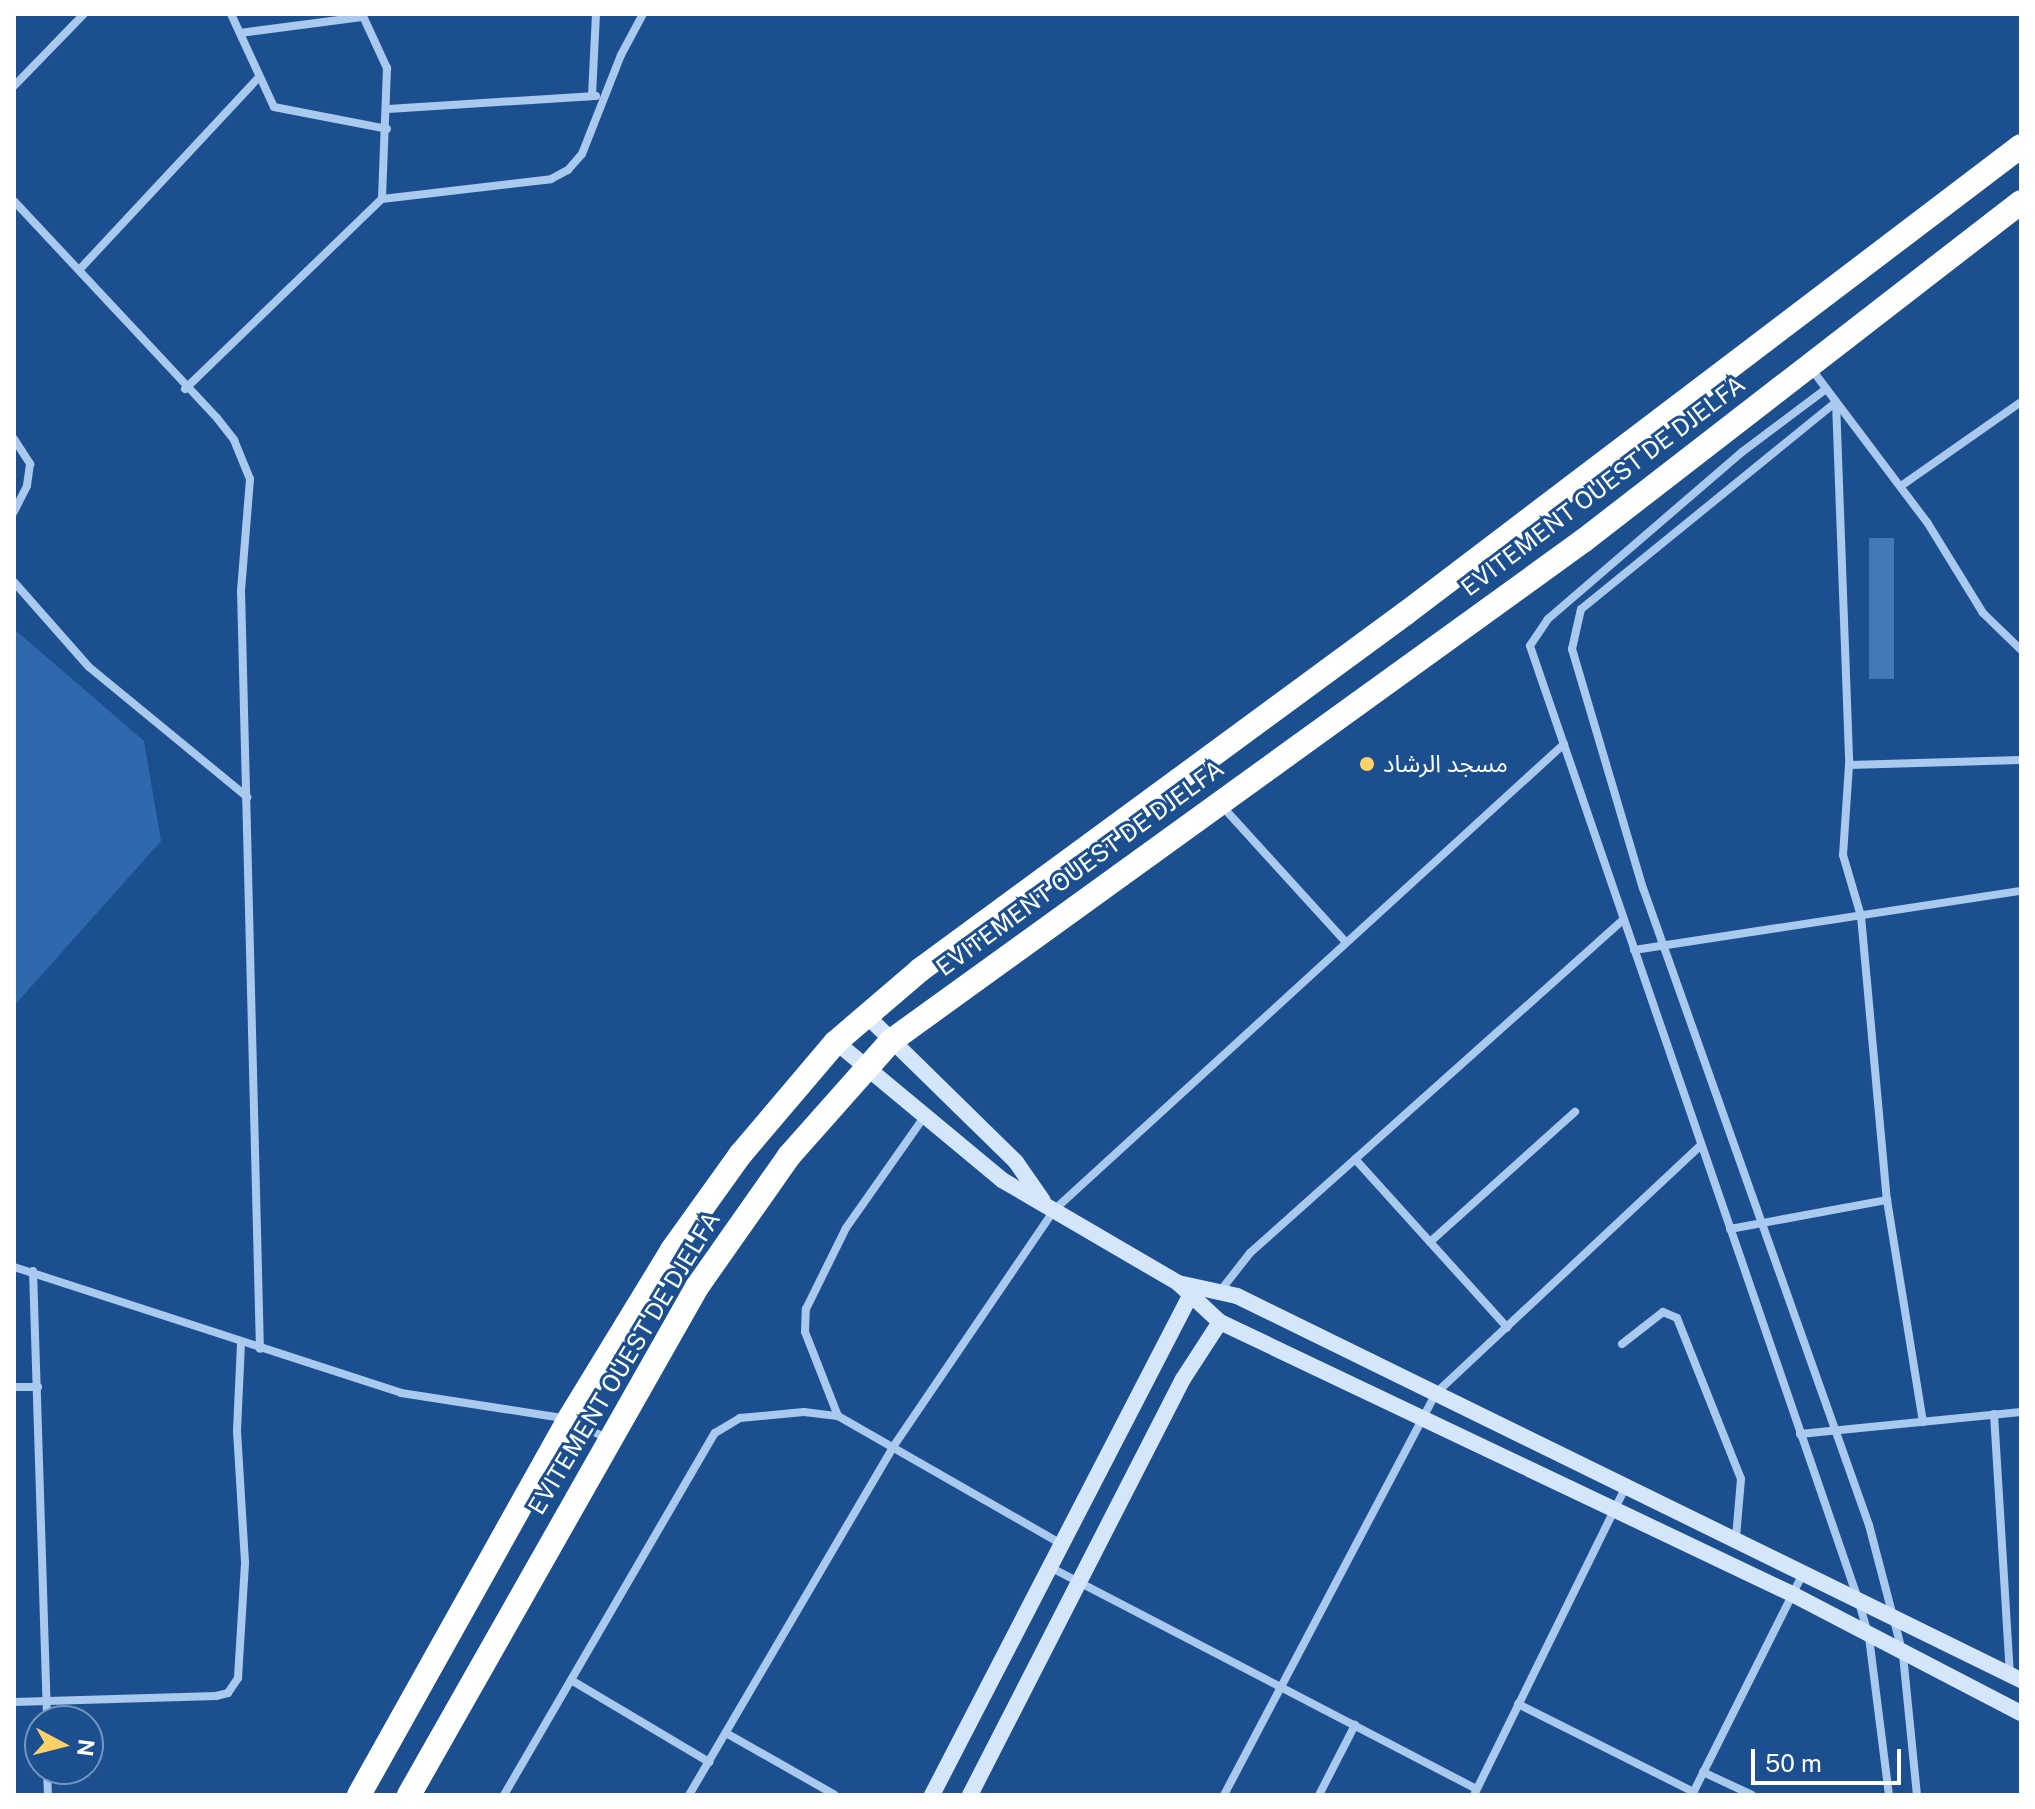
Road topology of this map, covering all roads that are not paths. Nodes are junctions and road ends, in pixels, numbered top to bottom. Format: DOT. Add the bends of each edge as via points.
graph roads {
  1 [pos="84,14"];
  2 [pos="231,14"];
  3 [pos="596,14"];
  4 [pos="643,14"];
  5 [pos="362,15"];
  6 [pos="311,19"];
  7 [pos="240,33"];
  8 [pos="259,77"];
  9 [pos="14,86"];
  10 [pos="592,96"];
  11 [pos="605,96"];
  12 [pos="388,109"];
  13 [pos="387,129"];
  14 [pos="2021,146"];
  15 [pos="382,199"];
  16 [pos="14,201"];
  17 [pos="2021,202"];
  18 [pos="80,269"];
  19 [pos="1809,366"];
  20 [pos="185,389"];
  21 [pos="1826,389"];
  22 [pos="1836,402"];
  23 [pos="2021,402"];
  24 [pos="14,439"];
  25 [pos="1901,486"];
  26 [pos="14,512"];
  27 [pos="14,582"];
  28 [pos="2021,650"];
  29 [pos="1564,744"];
  30 [pos="2021,760"];
  31 [pos="1849,765"];
  32 [pos="247,797"];
  33 [pos="1219,802"];
  34 [pos="2021,891"];
  35 [pos="1861,916"];
  36 [pos="1624,919"];
  37 [pos="1345,941"];
  38 [pos="1663,946"];
  39 [pos="1634,950"];
  40 [pos="865,1014"];
  41 [pos="891,1041"];
  42 [pos="836,1042"];
  43 [pos="865,1068"];
  44 [pos="1575,1112"];
  45 [pos="924,1117"];
  46 [pos="1701,1145"];
  47 [pos="1355,1159"];
  48 [pos="1887,1200"];
  49 [pos="1049,1206"];
  50 [pos="1762,1223"];
  51 [pos="1730,1229"];
  52 [pos="1430,1242"];
  53 [pos="14,1267"];
  54 [pos="33,1271"];
  55 [pos="1184,1290"];
  56 [pos="1221,1290"];
  57 [pos="1220,1322"];
  58 [pos="1507,1327"];
  59 [pos="241,1342"];
  60 [pos="1622,1344"];
  61 [pos="260,1349"];
  62 [pos="14,1387"];
  63 [pos="38,1387"];
  64 [pos="1435,1394"];
  65 [pos="2021,1412"];
  66 [pos="1994,1414"];
  67 [pos="838,1416"];
  68 [pos="1419,1417"];
  69 [pos="569,1419"];
  70 [pos="1923,1422"];
  71 [pos="1835,1430"];
  72 [pos="1800,1434"];
  73 [pos="607,1438"];
  74 [pos="893,1447"];
  75 [pos="1628,1483"];
  76 [pos="1617,1509"];
  77 [pos="1736,1537"];
  78 [pos="1060,1543"];
  79 [pos="1048,1565"];
  80 [pos="1804,1570"];
  81 [pos="1080,1581"];
  82 [pos="1792,1594"];
  83 [pos="1858,1599"];
  84 [pos="1895,1618"];
  85 [pos="1869,1637"];
  86 [pos="1903,1655"];
  87 [pos="2016,1677"];
  88 [pos="571,1680"];
  89 [pos="1279,1688"];
  90 [pos="47,1701"];
  91 [pos="14,1702"];
  92 [pos="1518,1704"];
  93 [pos="47,1705"];
  94 [pos="2021,1713"];
  95 [pos="1355,1725"];
  96 [pos="726,1733"];
  97 [pos="709,1762"];
  98 [pos="1703,1772"];
  99 [pos="1476,1792"];
  100 [pos="1693,1793"];
  101 [pos="359,1795"];
  102 [pos="409,1795"];
  103 [pos="504,1795"];
  104 [pos="689,1795"];
  105 [pos="835,1795"];
  106 [pos="932,1795"];
  107 [pos="970,1795"];
  108 [pos="1224,1795"];
  109 [pos="1319,1795"];
  110 [pos="1752,1795"];
  111 [pos="1889,1795"];
  112 [pos="1917,1795"];
  1 -- 9 [label="street"];
  2 -- 7 [label="street"];
  3 -- 10 [label="street"];
  4 -- 11 [label="street"];
  5 -- 6 [label="street"];
  5 -- 12 [label="street" via="387,68"];
  6 -- 7 [label="street"];
  7 -- 8 [label="street"];
  8 -- 13 [label="street" via="274,107"];
  8 -- 18 [label="street"];
  10 -- 11 [label="street"];
  10 -- 12 [label="street"];
  11 -- 15 [label="street" via="582,154 551,179"];
  12 -- 13 [label="street"];
  13 -- 15 [label="street"];
  14 -- 40 [label="highway" via="1406,613"];
  15 -- 20 [label="street"];
  16 -- 18 [label="street"];
  17 -- 19 [label="highway, EVITEMENT OUEST DE DJELFA"];
  18 -- 20 [label="street"];
  19 -- 21 [label="street"];
  19 -- 33 [label="highway, EVITEMENT OUEST DE DJELFA" via="1583,541"];
  20 -- 32 [label="street" via="234,440 250,479 241,590"];
  21 -- 22 [label="street"];
  21 -- 29 [label="street" via="1742,452 1548,619 1530,646"];
  22 -- 25 [label="street"];
  22 -- 31 [label="street"];
  22 -- 38 [label="street" via="1581,609 1573,631 1572,649"];
  23 -- 25 [label="street"];
  24 -- 26 [label="street" via="30,464 27,486"];
  25 -- 28 [label="street" via="1983,613"];
  27 -- 32 [label="street" via="89,667"];
  29 -- 36 [label="street"];
  29 -- 37 [label="street"];
  30 -- 31 [label="street"];
  31 -- 35 [label="street" via="1843,855"];
  32 -- 61 [label="street"];
  33 -- 37 [label="street"];
  33 -- 41 [label="highway, EVITEMENT OUEST DE DJELFA"];
  34 -- 35 [label="street"];
  35 -- 38 [label="street"];
  35 -- 48 [label="street"];
  36 -- 39 [label="street"];
  36 -- 47 [label="street"];
  37 -- 49 [label="street"];
  38 -- 39 [label="street"];
  38 -- 50 [label="street"];
  39 -- 46 [label="street"];
  40 -- 41 [label="street"];
  40 -- 42 [label="highway"];
  41 -- 43 [label="highway, EVITEMENT OUEST DE DJELFA"];
  41 -- 49 [label="street" via="1016,1162"];
  42 -- 43 [label="street"];
  42 -- 69 [label="highway" via="794,1086 672,1250"];
  43 -- 45 [label="street"];
  43 -- 73 [label="highway, EVITEMENT OUEST DE DJELFA" via="749,1210"];
  44 -- 52 [label="street"];
  45 -- 49 [label="street" via="1002,1180"];
  45 -- 67 [label="street" via="846,1228 806,1309 805,1332"];
  46 -- 51 [label="street"];
  46 -- 58 [label="street"];
  47 -- 52 [label="street"];
  47 -- 56 [label="street" via="1250,1253"];
  48 -- 50 [label="street"];
  48 -- 70 [label="street"];
  49 -- 55 [label="street"];
  49 -- 74 [label="street"];
  50 -- 51 [label="street"];
  50 -- 71 [label="street"];
  51 -- 72 [label="street"];
  52 -- 58 [label="street"];
  53 -- 54 [label="street"];
  54 -- 59 [label="street"];
  54 -- 63 [label="street"];
  55 -- 56 [label="street"];
  55 -- 57 [label="street"];
  55 -- 78 [label="street"];
  56 -- 64 [label="street"];
  57 -- 68 [label="street"];
  57 -- 81 [label="street" via="1183,1379"];
  58 -- 64 [label="street"];
  59 -- 61 [label="street"];
  59 -- 90 [label="street" via="237,1431 245,1562 238,1678 228,1693 216,1696"];
  60 -- 77 [label="street" via="1663,1312 1677,1318 1741,1479"];
  61 -- 69 [label="street" via="401,1393"];
  62 -- 63 [label="street"];
  63 -- 90 [label="street"];
  64 -- 68 [label="street"];
  64 -- 75 [label="street"];
  65 -- 66 [label="street"];
  66 -- 70 [label="street"];
  66 -- 87 [label="street"];
  67 -- 74 [label="street"];
  67 -- 88 [label="street" via="771,1413 740,1418 715,1433"];
  68 -- 76 [label="street"];
  68 -- 89 [label="street"];
  69 -- 73 [label="street"];
  69 -- 101 [label="highway"];
  70 -- 71 [label="street"];
  71 -- 72 [label="street"];
  71 -- 84 [label="street"];
  72 -- 83 [label="street"];
  73 -- 102 [label="highway, EVITEMENT OUEST DE DJELFA"];
  74 -- 78 [label="street"];
  74 -- 96 [label="street"];
  75 -- 76 [label="street"];
  75 -- 77 [label="street"];
  76 -- 82 [label="street"];
  76 -- 92 [label="street"];
  77 -- 80 [label="street"];
  78 -- 79 [label="street"];
  79 -- 81 [label="street"];
  79 -- 106 [label="street"];
  80 -- 82 [label="street"];
  80 -- 83 [label="street"];
  81 -- 89 [label="street"];
  81 -- 107 [label="street"];
  82 -- 85 [label="street"];
  82 -- 98 [label="street"];
  83 -- 84 [label="street"];
  83 -- 85 [label="street"];
  84 -- 86 [label="street"];
  84 -- 87 [label="street"];
  85 -- 86 [label="street"];
  85 -- 111 [label="street"];
  86 -- 94 [label="street"];
  86 -- 112 [label="street"];
  88 -- 97 [label="street"];
  88 -- 103 [label="street"];
  89 -- 95 [label="street"];
  89 -- 108 [label="street"];
  90 -- 91 [label="street"];
  90 -- 93 [label="street"];
  92 -- 99 [label="street"];
  92 -- 100 [label="street"];
  95 -- 99 [label="street"];
  95 -- 109 [label="street"];
  96 -- 97 [label="street"];
  96 -- 105 [label="street"];
  97 -- 104 [label="street"];
  98 -- 100 [label="street"];
  98 -- 110 [label="street"];
}
